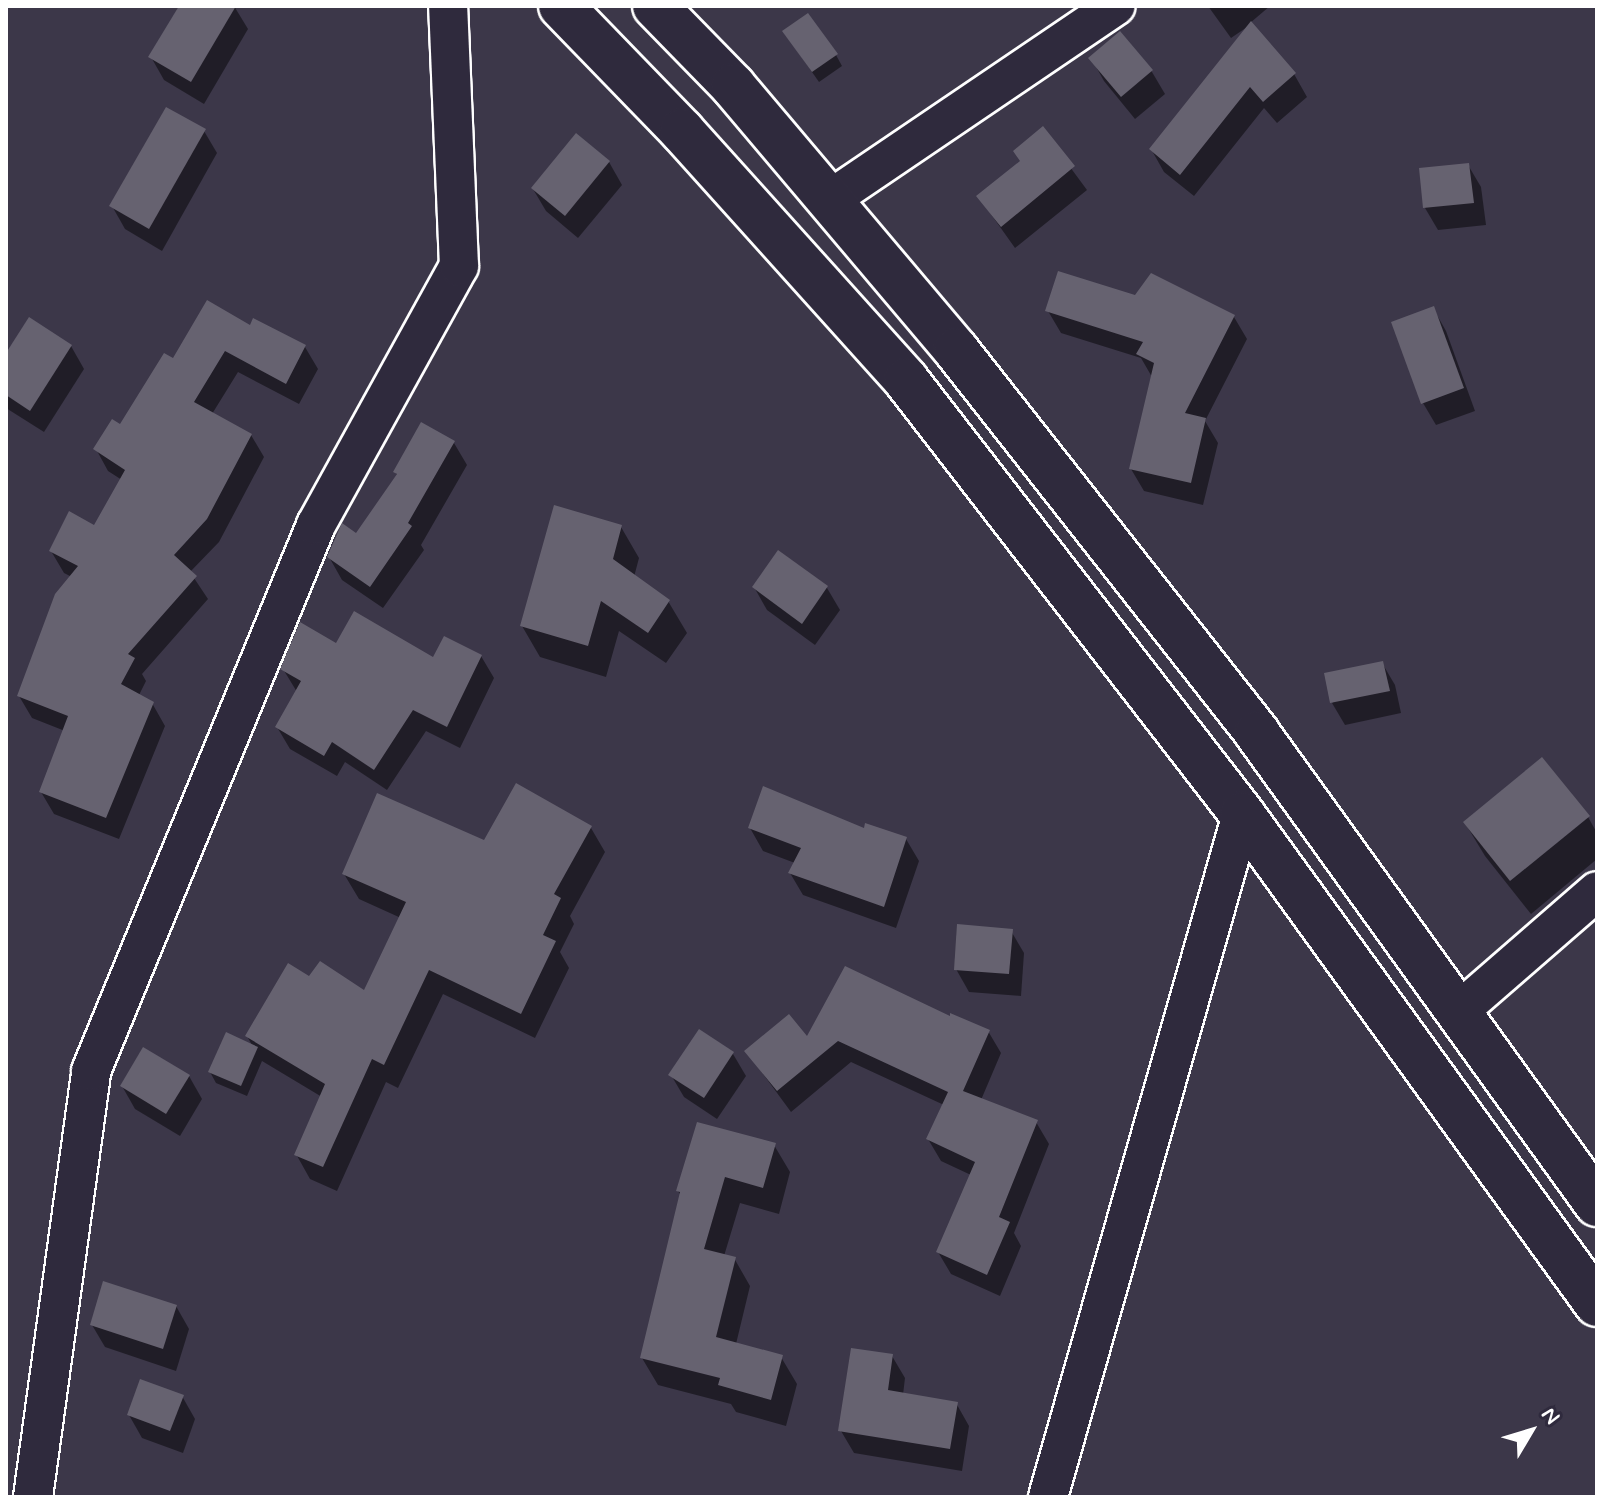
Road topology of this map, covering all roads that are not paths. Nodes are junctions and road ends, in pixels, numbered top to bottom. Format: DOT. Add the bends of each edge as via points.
graph roads {
  1 [pos="448,6"];
  2 [pos="561,6"];
  3 [pos="655,6"];
  4 [pos="1116,6"];
  5 [pos="829,200"];
  6 [pos="1242,814"];
  7 [pos="1597,891"];
  8 [pos="1458,1012"];
  9 [pos="1597,1204"];
  10 [pos="1597,1304"];
  11 [pos="33,1497"];
  12 [pos="1048,1497"];
  1 -- 11 [label="street" via="459,266 316,525 91,1071"];
  2 -- 6 [label="main road" via="682,131 906,380"];
  3 -- 5 [label="main road" via="733,86"];
  4 -- 5 [label="street"];
  5 -- 8 [label="main road" via="956,350 1257,733"];
  6 -- 10 [label="main road"];
  6 -- 12 [label="street"];
  7 -- 8 [label="street"];
  8 -- 9 [label="main road"];
}
